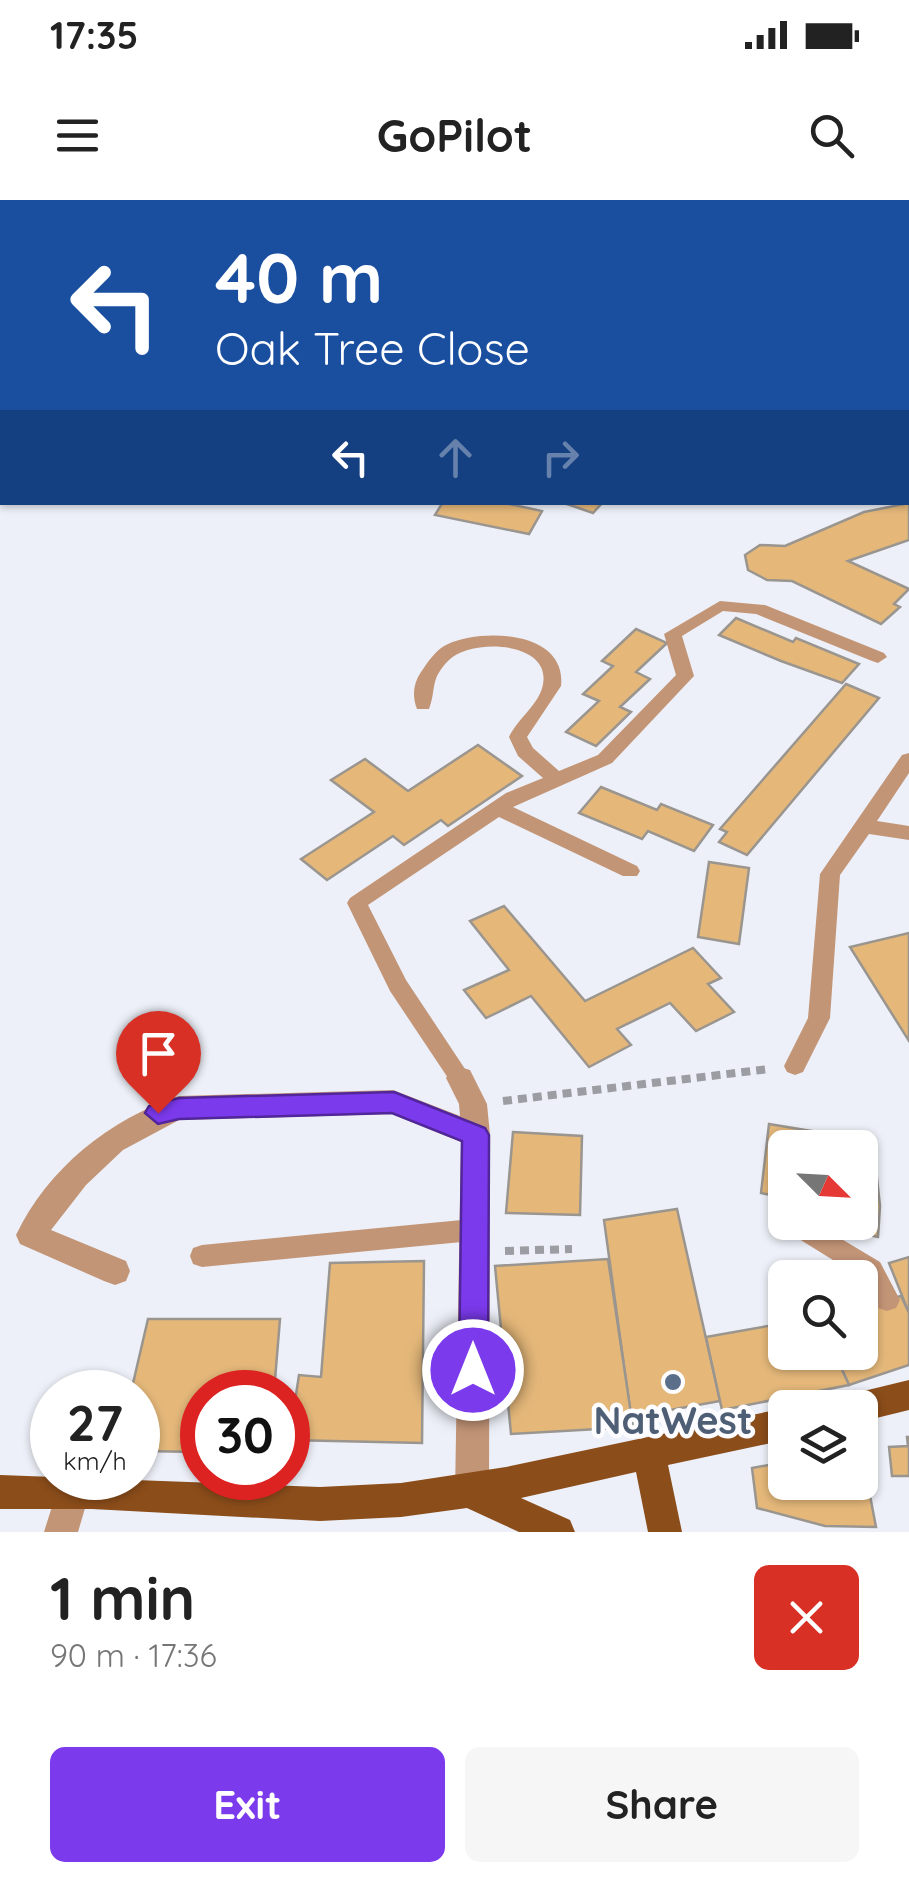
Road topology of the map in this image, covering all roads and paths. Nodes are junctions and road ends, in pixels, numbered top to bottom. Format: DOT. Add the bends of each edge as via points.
graph roads {
  1 [pos="878,657"];
  2 [pos="423,705"];
  3 [pos="909,758"];
  4 [pos="556,780"];
  5 [pos="498,808"];
  6 [pos="864,826"];
  7 [pos="909,833"];
  8 [pos="630,871"];
  9 [pos="795,1066"];
  10 [pos="470,1106"];
  11 [pos="821,1240"];
  12 [pos="473,1241"];
  13 [pos="572,1249"];
  14 [pos="202,1256"];
  15 [pos="115,1271"];
  16 [pos="887,1300"];
  17 [pos="909,1395"];
  18 [pos="878,1402"];
  19 [pos="768,1429"];
  20 [pos="648,1453"];
  21 [pos="30,1490"];
  22 [pos="0,1492"];
  23 [pos="160,1492"];
  24 [pos="472,1493"];
  25 [pos="71,1500"];
  26 [pos="62,1532"];
  27 [pos="558,1532"];
  28 [pos="665,1532"];
  1 -- 4 [label="lane" via="759,610 720,606 673,634 685,676 605,759"];
  2 -- 4 [label="lane" via="422,683 452,648 489,641 531,647 553,677 549,694 518,737"];
  3 -- 6 [label="lane"];
  4 -- 5 [label="lane"];
  5 -- 8 [label="lane"];
  5 -- 10 [label="lane" via="358,903"];
  6 -- 7 [label="lane"];
  6 -- 9 [label="lane" via="830,874 820,1018"];
  9 -- 10 [label="path"];
  10 -- 12 [label="street"];
  10 -- 15 [label="street" via="394,1102 158,1113 86,1163 32,1235"];
  11 -- 16 [label="lane" via="871,1270"];
  12 -- 13 [label="path"];
  12 -- 14 [label="lane"];
  12 -- 24 [label="street"];
  17 -- 18 [label="main road"];
  19 -- 20 [label="main road"];
  20 -- 24 [label="main road"];
  20 -- 28 [label="main road"];
  21 -- 22 [label="main road"];
  23 -- 24 [label="main road" via="363,1503"];
  24 -- 27 [label="main road"];
  25 -- 26 [label="street"];
}
